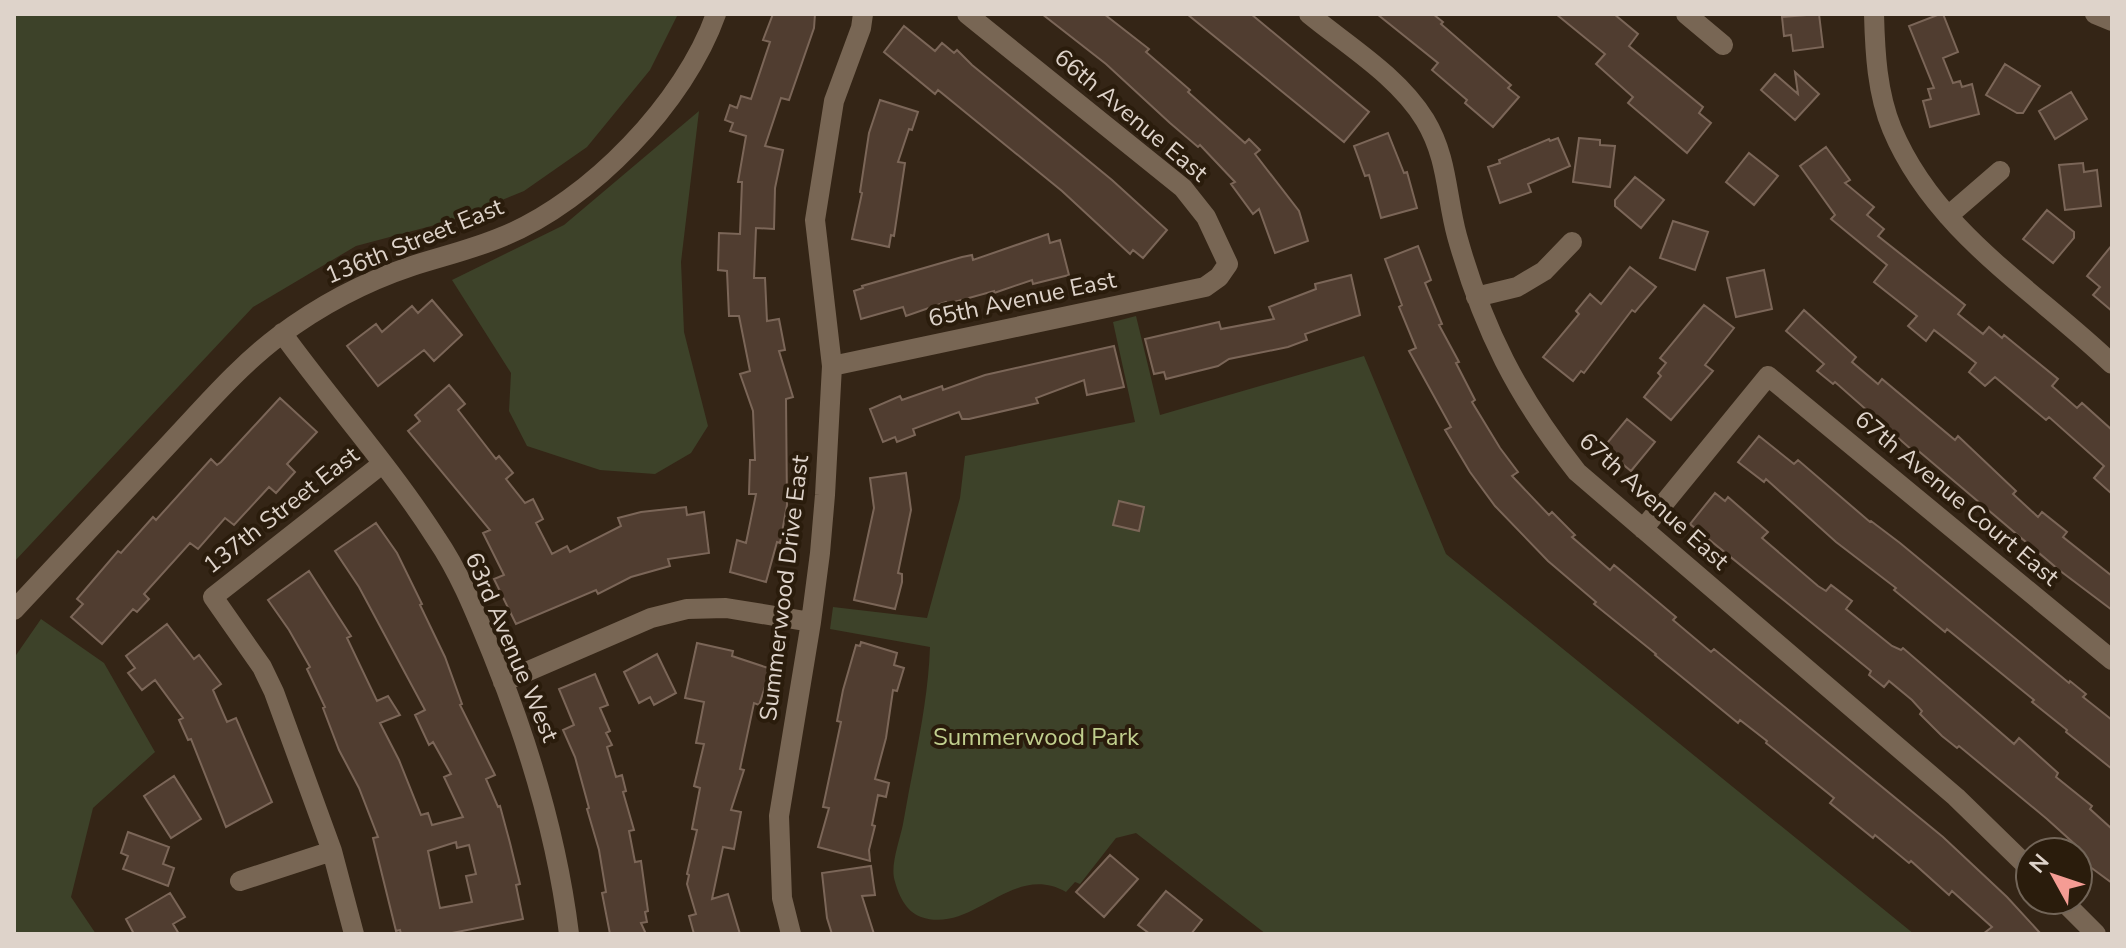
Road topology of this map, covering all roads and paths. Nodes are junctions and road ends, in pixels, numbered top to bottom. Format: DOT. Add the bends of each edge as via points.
graph roads {
  1 [pos="716,14"];
  2 [pos="863,14"];
  3 [pos="967,14"];
  4 [pos="1309,14"];
  5 [pos="1686,14"];
  6 [pos="1874,14"];
  7 [pos="2095,14"];
  8 [pos="2112,21"];
  9 [pos="1723,45"];
  10 [pos="2000,171"];
  11 [pos="1948,216"];
  12 [pos="1572,242"];
  13 [pos="1219,277"];
  14 [pos="1476,297"];
  15 [pos="282,333"];
  16 [pos="2112,364"];
  17 [pos="832,366"];
  18 [pos="382,464"];
  19 [pos="1643,529"];
  20 [pos="14,610"];
  21 [pos="811,622"];
  22 [pos="2112,660"];
  23 [pos="503,682"];
  24 [pos="332,851"];
  25 [pos="2014,853"];
  26 [pos="240,881"];
  27 [pos="2078,916"];
  28 [pos="354,934"];
  29 [pos="569,934"];
  30 [pos="791,934"];
  31 [pos="2096,934"];
  1 -- 15 [label="street, 136th Street East" via="693,64 669,99 611,165 575,194 507,236 391,274 343,295"];
  2 -- 17 [label="street, Summerwood Drive East" via="834,101 815,220"];
  3 -- 13 [label="street, 66th Avenue East" via="1183,188 1206,217 1228,264"];
  4 -- 14 [label="street, 67th Avenue East" via="1393,82 1425,120 1445,164 1456,233"];
  5 -- 9 [label="street"];
  6 -- 11 [label="street" via="1875,57 1892,129"];
  7 -- 8 [label="street"];
  10 -- 11 [label="street"];
  11 -- 16 [label="street"];
  12 -- 14 [label="street" via="1544,271 1517,287"];
  13 -- 17 [label="street, 65th Avenue East" via="1205,287"];
  14 -- 19 [label="street, 67th Avenue East" via="1490,335 1547,434 1577,472"];
  15 -- 18 [label="street, 63rd Avenue West"];
  15 -- 20 [label="street, 136th Street East" via="221,389"];
  17 -- 21 [label="street, Summerwood Drive East"];
  18 -- 23 [label="street, 63rd Avenue West" via="460,579"];
  18 -- 24 [label="street, 137th Street East" via="213,597 274,692"];
  19 -- 22 [label="street, 67th Avenue Court East" via="1768,376"];
  19 -- 25 [label="street, 67th Avenue East" via="1956,797"];
  21 -- 23 [label="street" via="726,608 687,609 651,618"];
  21 -- 30 [label="street, Summerwood Drive East" via="779,816 782,898"];
  23 -- 29 [label="street, 63rd Avenue West" via="547,813"];
  24 -- 26 [label="street"];
  24 -- 28 [label="street"];
  27 -- 31 [label="street"];
}
